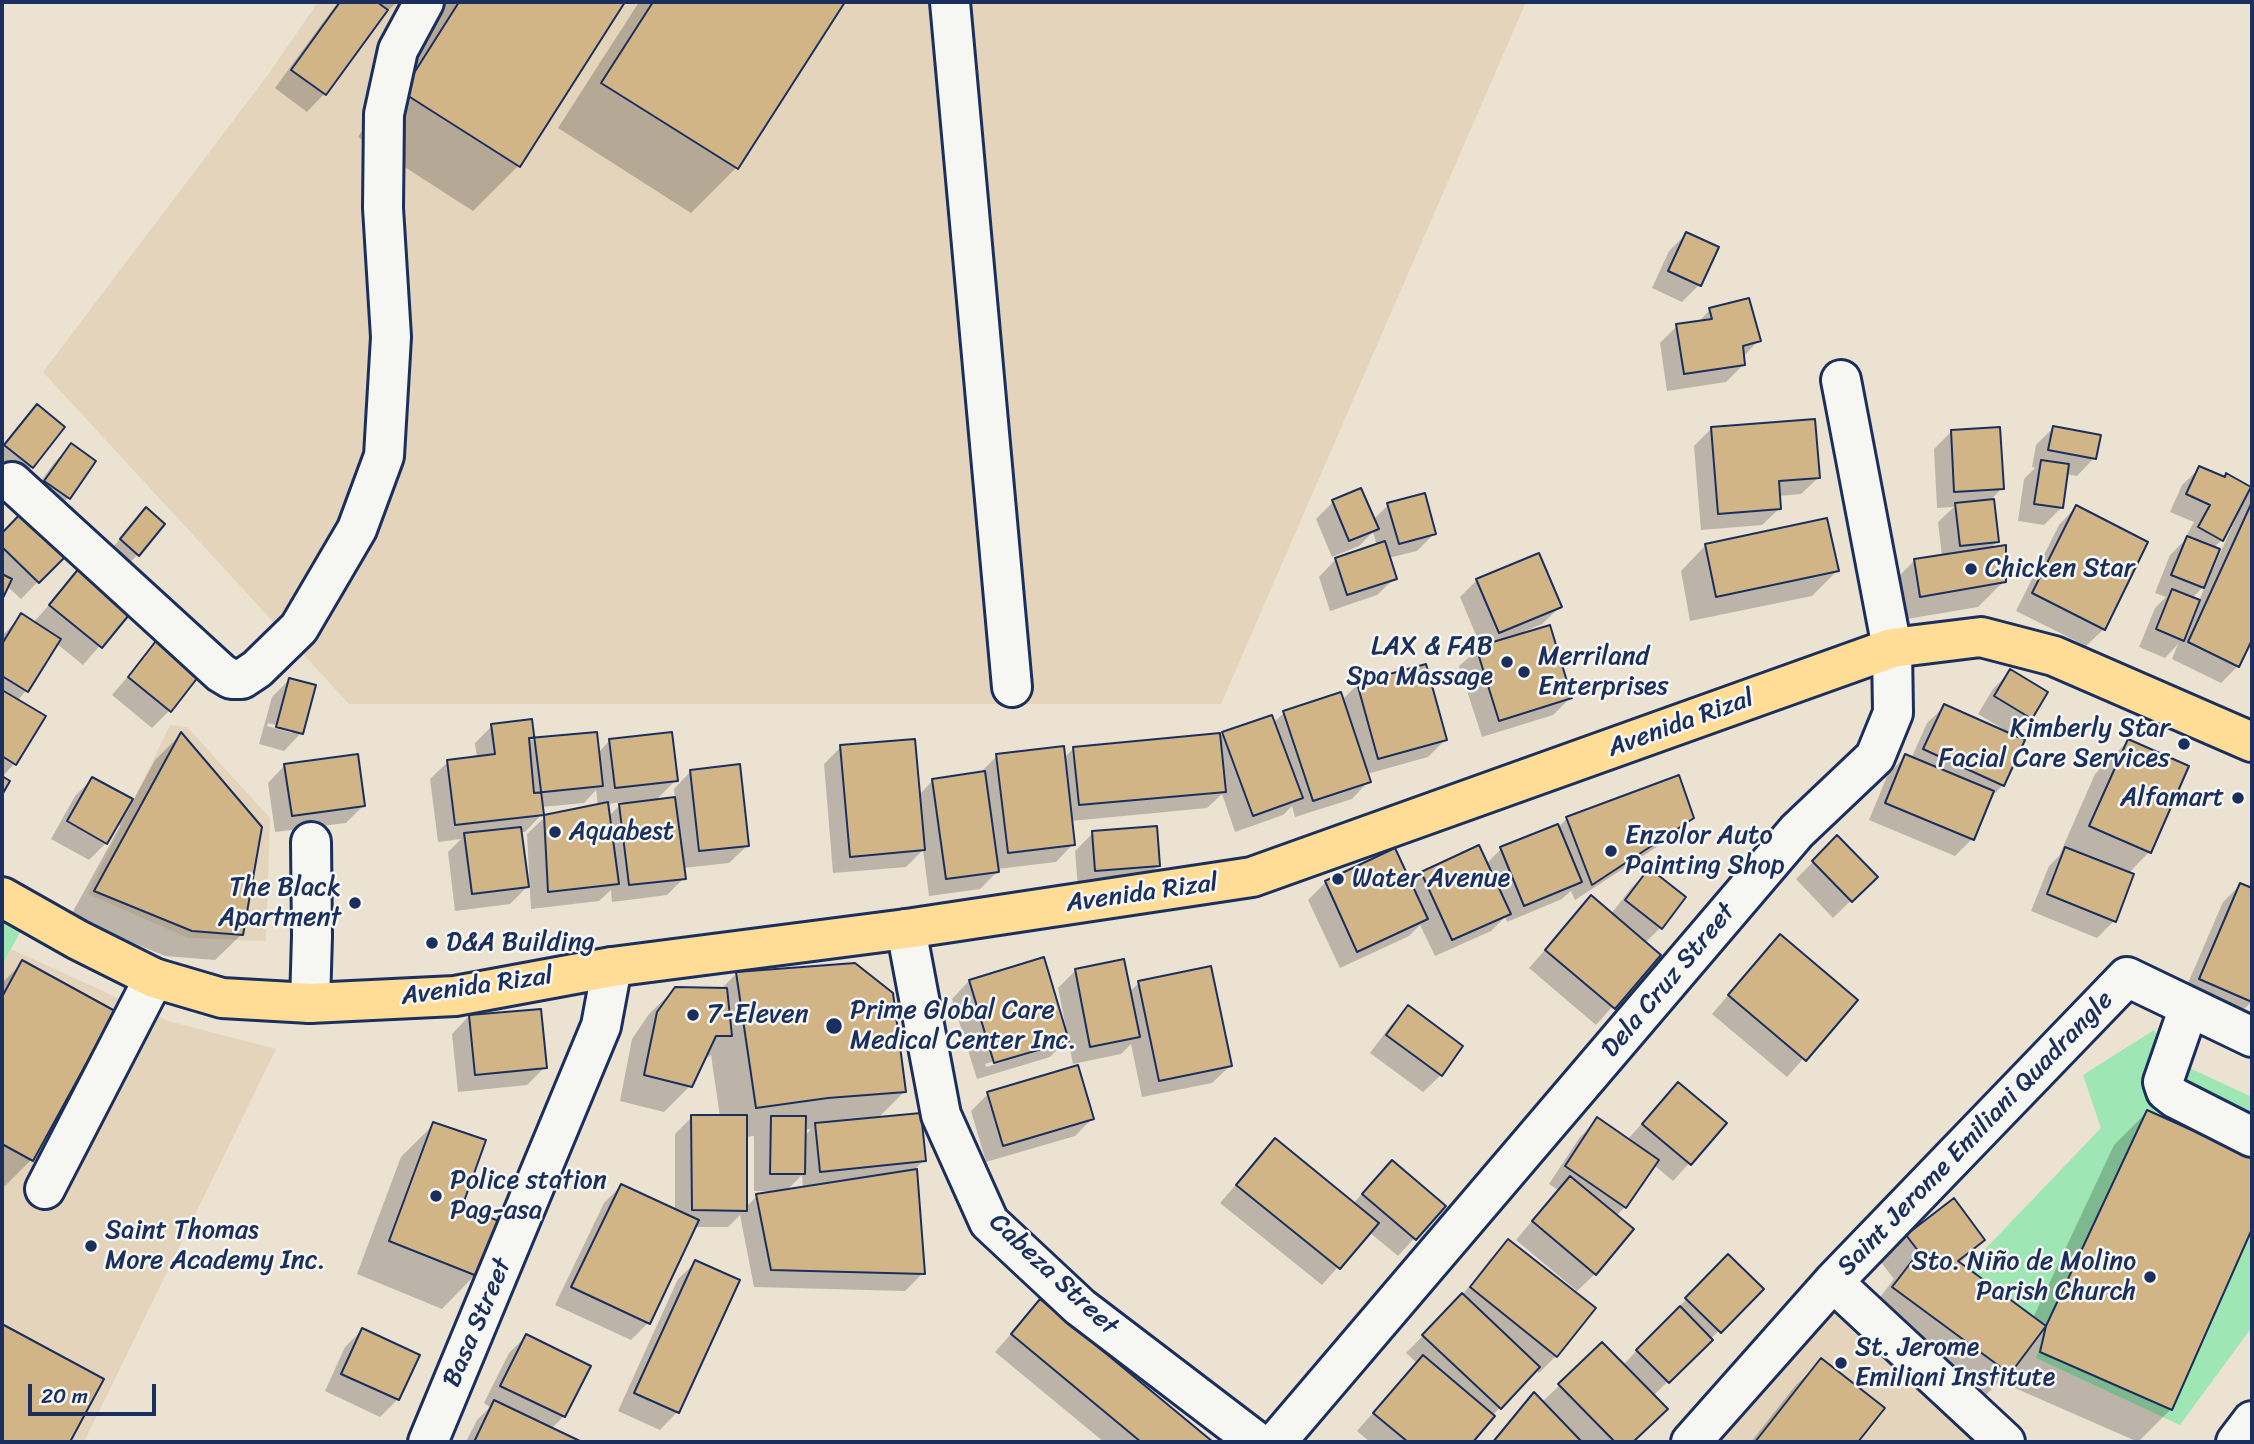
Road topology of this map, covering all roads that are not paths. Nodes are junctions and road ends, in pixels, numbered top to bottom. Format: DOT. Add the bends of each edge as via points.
graph roads {
  1 [pos="424,2"];
  2 [pos="950,2"];
  3 [pos="1841,380"];
  4 [pos="12,482"];
  5 [pos="1892,648"];
  6 [pos="1012,687"];
  7 [pos="2252,742"];
  8 [pos="311,842"];
  9 [pos="2,897"];
  10 [pos="906,929"];
  11 [pos="612,967"];
  12 [pos="154,978"];
  13 [pos="310,1003"];
  14 [pos="2189,1007"];
  15 [pos="2252,1037"];
  16 [pos="2252,1137"];
  17 [pos="45,1189"];
  18 [pos="1833,1282"];
  19 [pos="2252,1421"];
  20 [pos="428,1442"];
  21 [pos="1257,1442"];
  22 [pos="1276,1442"];
  23 [pos="1691,1442"];
  24 [pos="2005,1442"];
  25 [pos="2236,1442"];
  1 -- 4 [label="street" via="398,50 384,114 383,208 391,337 384,456 357,529 299,628 257,669 242,679 231,679"];
  2 -- 6 [label="street"];
  3 -- 5 [label="street, Dela Cruz Street"];
  5 -- 7 [label="main road, Avenida Rizal" via="1981,637 2067,662"];
  5 -- 10 [label="main road, Avenida Rizal" via="1252,877"];
  5 -- 22 [label="street, Dela Cruz Street" via="1893,713 1875,757 1797,831"];
  8 -- 13 [label="street"];
  9 -- 12 [label="main road, Avenida Rizal"];
  10 -- 11 [label="main road, Avenida Rizal"];
  10 -- 21 [label="street, Cabeza Street" via="941,1115 989,1222 1080,1307"];
  11 -- 13 [label="main road, Avenida Rizal" via="455,996"];
  11 -- 20 [label="street, Basa Street" via="601,1026"];
  12 -- 13 [label="main road, Avenida Rizal" via="222,998"];
  12 -- 17 [label="street"];
  14 -- 15 [label="street, Saint Jerome Emiliani Quadrangle"];
  14 -- 16 [label="street" via="2163,1082 2166,1091"];
  14 -- 18 [label="street, Saint Jerome Emiliani Quadrangle" via="2127,977"];
  18 -- 23 [label="street"];
  18 -- 24 [label="street, Saint Jerome Emiliani Quadrangle"];
  19 -- 25 [label="street"];
}
